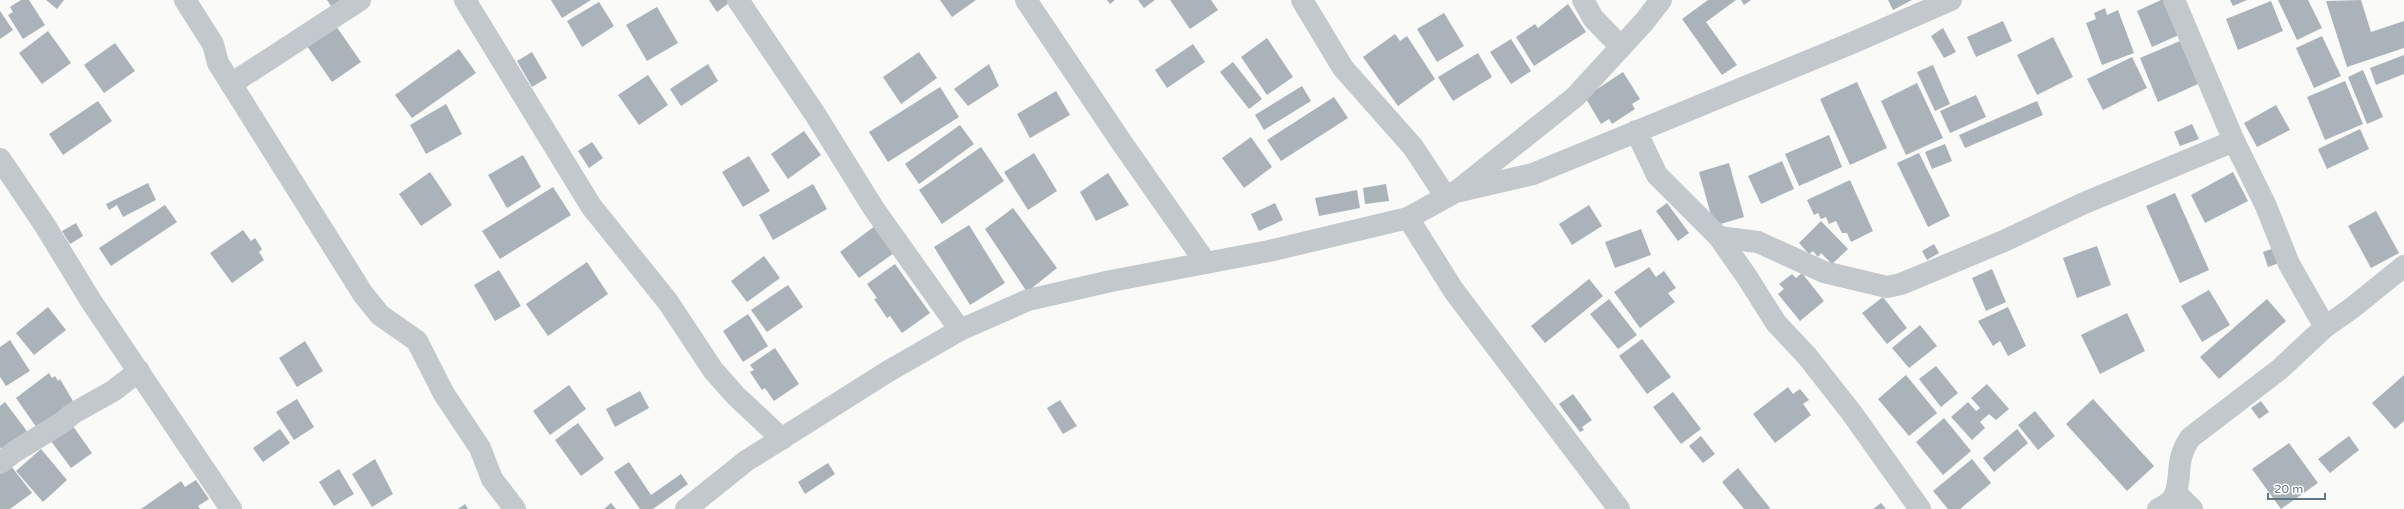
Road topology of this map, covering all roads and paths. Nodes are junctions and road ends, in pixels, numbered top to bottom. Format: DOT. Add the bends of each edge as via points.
graph roads {
  1 [pos="185,0"];
  2 [pos="360,0"];
  3 [pos="464,0"];
  4 [pos="738,0"];
  5 [pos="1026,0"];
  6 [pos="1302,0"];
  7 [pos="1583,0"];
  8 [pos="1661,0"];
  9 [pos="1951,0"];
  10 [pos="2174,0"];
  11 [pos="1621,47"];
  12 [pos="231,84"];
  13 [pos="1636,131"];
  14 [pos="1521,141"];
  15 [pos="2234,141"];
  16 [pos="0,159"];
  17 [pos="1533,174"];
  18 [pos="1452,194"];
  19 [pos="1408,218"];
  20 [pos="1719,237"];
  21 [pos="1206,263"];
  22 [pos="2404,266"];
  23 [pos="2325,327"];
  24 [pos="960,330"];
  25 [pos="139,371"];
  26 [pos="782,439"];
  27 [pos="0,463"];
  28 [pos="2176,493"];
  29 [pos="231,509"];
  30 [pos="515,509"];
  31 [pos="686,509"];
  32 [pos="1619,509"];
  33 [pos="1920,509"];
  34 [pos="2158,509"];
  35 [pos="2192,509"];
  1 -- 12 [label="street" via="213,44 218,63"];
  2 -- 12 [label="street"];
  3 -- 26 [label="street" via="591,206 668,302 713,370 736,396"];
  4 -- 24 [label="street" via="815,114 874,209"];
  5 -- 21 [label="street"];
  6 -- 18 [label="street" via="1343,68"];
  7 -- 11 [label="street" via="1593,18"];
  8 -- 11 [label="street"];
  9 -- 13 [label="street"];
  10 -- 15 [label="street"];
  11 -- 14 [label="street" via="1575,97"];
  12 -- 30 [label="street" via="363,294 380,315 417,341 444,394 480,448 492,479"];
  13 -- 17 [label="street"];
  13 -- 20 [label="street" via="1658,175"];
  14 -- 17 [label="street"];
  14 -- 18 [label="street"];
  15 -- 20 [label="street" via="2082,204 2004,241 1901,284 1887,287 1824,272 1758,242"];
  15 -- 23 [label="street" via="2266,206 2289,264"];
  16 -- 25 [label="street"];
  17 -- 18 [label="street"];
  18 -- 19 [label="street"];
  19 -- 21 [label="street"];
  19 -- 32 [label="street" via="1454,291"];
  20 -- 33 [label="street" via="1776,323 1807,356 1851,412"];
  21 -- 24 [label="street" via="1028,300"];
  22 -- 23 [label="street"];
  23 -- 28 [label="street" via="2280,369 2190,438 2182,450"];
  24 -- 26 [label="street" via="887,372"];
  25 -- 27 [label="street" via="113,391 72,414"];
  25 -- 29 [label="street"];
  26 -- 31 [label="street" via="746,461"];
  28 -- 34 [label="street" via="2166,505"];
  28 -- 35 [label="street"];
}
